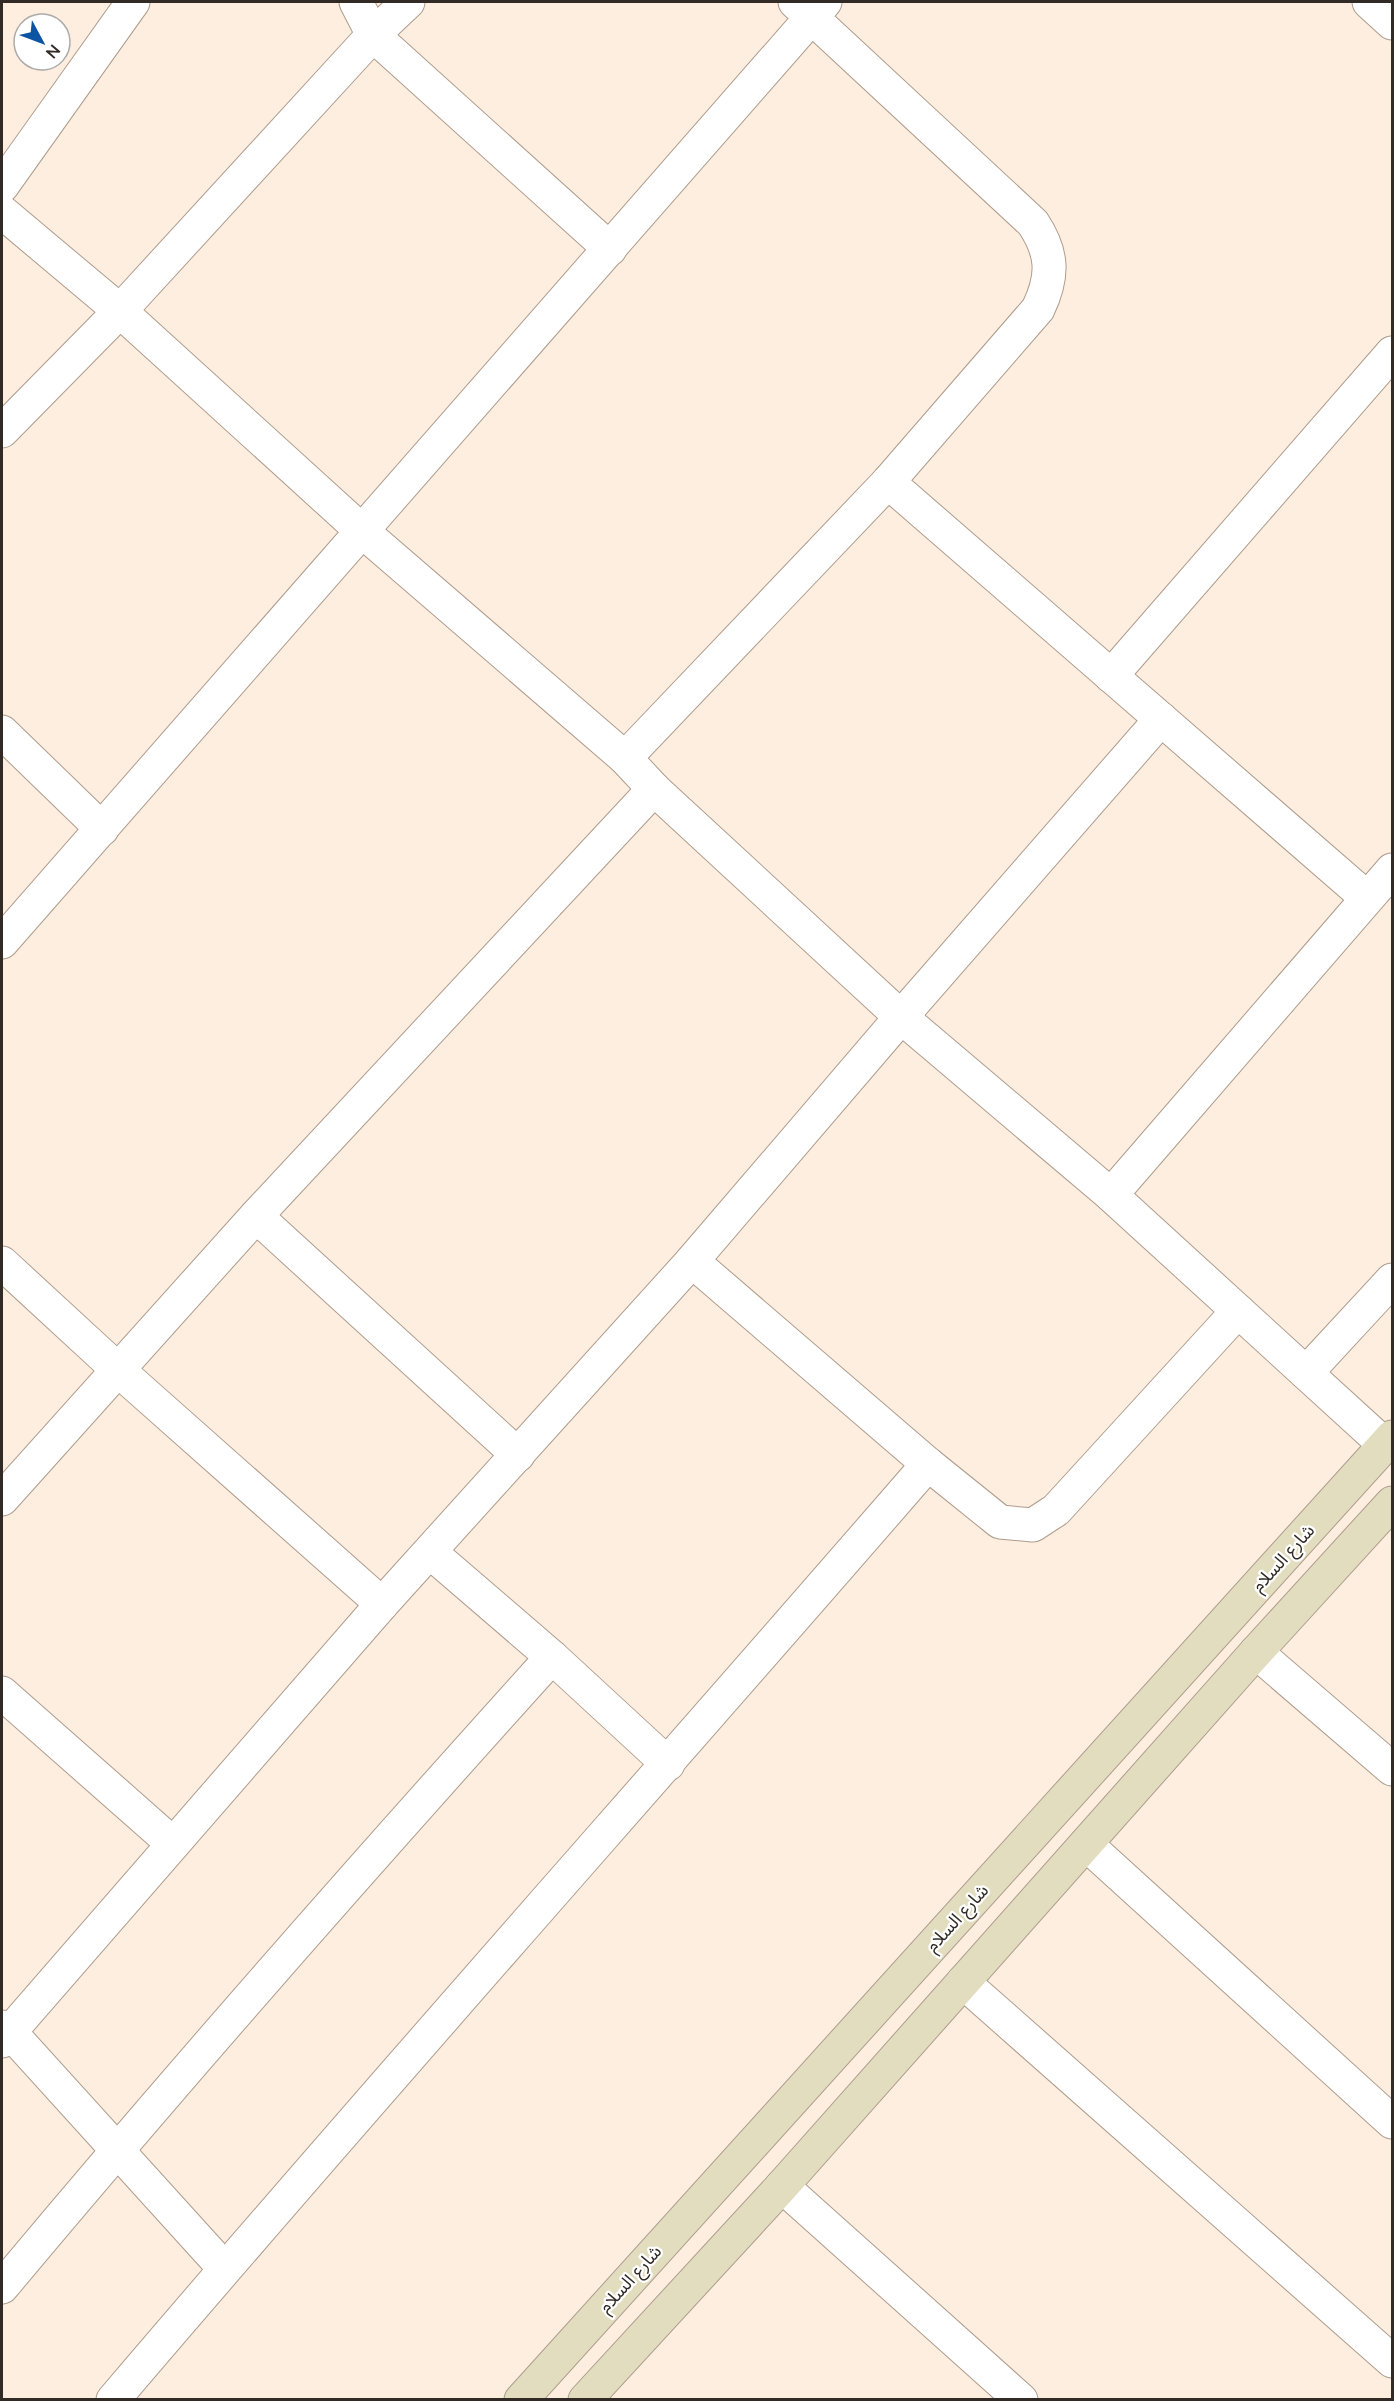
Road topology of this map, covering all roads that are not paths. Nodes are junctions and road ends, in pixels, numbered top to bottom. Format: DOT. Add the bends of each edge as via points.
graph roads {
  1 [pos="133,2"];
  2 [pos="356,2"];
  3 [pos="408,2"];
  4 [pos="1369,2"];
  5 [pos="810,6"];
  6 [pos="1392,23"];
  7 [pos="373,35"];
  8 [pos="2,186"];
  9 [pos="2,212"];
  10 [pos="610,249"];
  11 [pos="120,311"];
  12 [pos="1392,353"];
  13 [pos="2,431"];
  14 [pos="888,482"];
  15 [pos="362,531"];
  16 [pos="1112,676"];
  17 [pos="1161,719"];
  18 [pos="2,732"];
  19 [pos="625,758"];
  20 [pos="654,789"];
  21 [pos="102,829"];
  22 [pos="1392,870"];
  23 [pos="1367,898"];
  24 [pos="2,942"];
  25 [pos="901,1017"];
  26 [pos="1111,1195"];
  27 [pos="256,1216"];
  28 [pos="692,1261"];
  29 [pos="2,1263"];
  30 [pos="1392,1280"];
  31 [pos="1238,1311"];
  32 [pos="117,1369"];
  33 [pos="1306,1373"];
  34 [pos="1389,1441"];
  35 [pos="518,1455"];
  36 [pos="928,1464"];
  37 [pos="2,1499"];
  38 [pos="1392,1503"];
  39 [pos="430,1552"];
  40 [pos="382,1604"];
  41 [pos="1256,1652"];
  42 [pos="552,1657"];
  43 [pos="2,1693"];
  44 [pos="668,1764"];
  45 [pos="1392,1769"];
  46 [pos="172,1844"];
  47 [pos="1086,1844"];
  48 [pos="963,1982"];
  49 [pos="4,2033"];
  50 [pos="1392,2122"];
  51 [pos="117,2149"];
  52 [pos="782,2186"];
  53 [pos="224,2268"];
  54 [pos="2,2286"];
  55 [pos="1392,2361"];
  56 [pos="596,2396"];
  57 [pos="113,2400"];
  58 [pos="521,2400"];
  59 [pos="1021,2400"];
  1 -- 8 [label="street"];
  2 -- 7 [label="street"];
  3 -- 7 [label="street"];
  4 -- 6 [label="street"];
  5 -- 10 [label="street"];
  5 -- 14 [label="street" via="1033,223 1049,256 1050,274 1038,309"];
  7 -- 10 [label="street"];
  7 -- 11 [label="street"];
  9 -- 11 [label="street"];
  10 -- 15 [label="street"];
  11 -- 13 [label="street"];
  11 -- 15 [label="street"];
  12 -- 16 [label="street"];
  14 -- 16 [label="street"];
  14 -- 19 [label="street"];
  15 -- 19 [label="street"];
  15 -- 21 [label="street"];
  16 -- 17 [label="street"];
  17 -- 23 [label="street"];
  17 -- 25 [label="street"];
  18 -- 21 [label="street"];
  19 -- 20 [label="street"];
  20 -- 25 [label="street"];
  20 -- 27 [label="street"];
  21 -- 24 [label="street"];
  22 -- 23 [label="street"];
  23 -- 26 [label="street"];
  25 -- 26 [label="street"];
  25 -- 28 [label="street"];
  26 -- 31 [label="street"];
  27 -- 32 [label="street"];
  27 -- 35 [label="street"];
  28 -- 35 [label="street"];
  28 -- 36 [label="street"];
  29 -- 32 [label="street"];
  30 -- 33 [label="street"];
  31 -- 33 [label="street"];
  31 -- 36 [label="street" via="1056,1510 1033,1525 1000,1522"];
  32 -- 37 [label="street"];
  32 -- 40 [label="street"];
  33 -- 34 [label="street"];
  34 -- 58 [label="main road, شارع السلام"];
  35 -- 39 [label="street"];
  36 -- 44 [label="street"];
  38 -- 41 [label="main road"];
  39 -- 40 [label="street"];
  39 -- 42 [label="street"];
  40 -- 46 [label="street"];
  41 -- 45 [label="street"];
  41 -- 47 [label="main road"];
  42 -- 44 [label="street"];
  42 -- 51 [label="street"];
  43 -- 46 [label="street"];
  44 -- 53 [label="street"];
  46 -- 49 [label="street"];
  47 -- 48 [label="main road"];
  47 -- 50 [label="street"];
  48 -- 52 [label="main road"];
  48 -- 55 [label="street"];
  49 -- 51 [label="street"];
  51 -- 53 [label="street"];
  51 -- 54 [label="street"];
  52 -- 56 [label="main road"];
  52 -- 59 [label="street"];
  53 -- 57 [label="street"];
}
